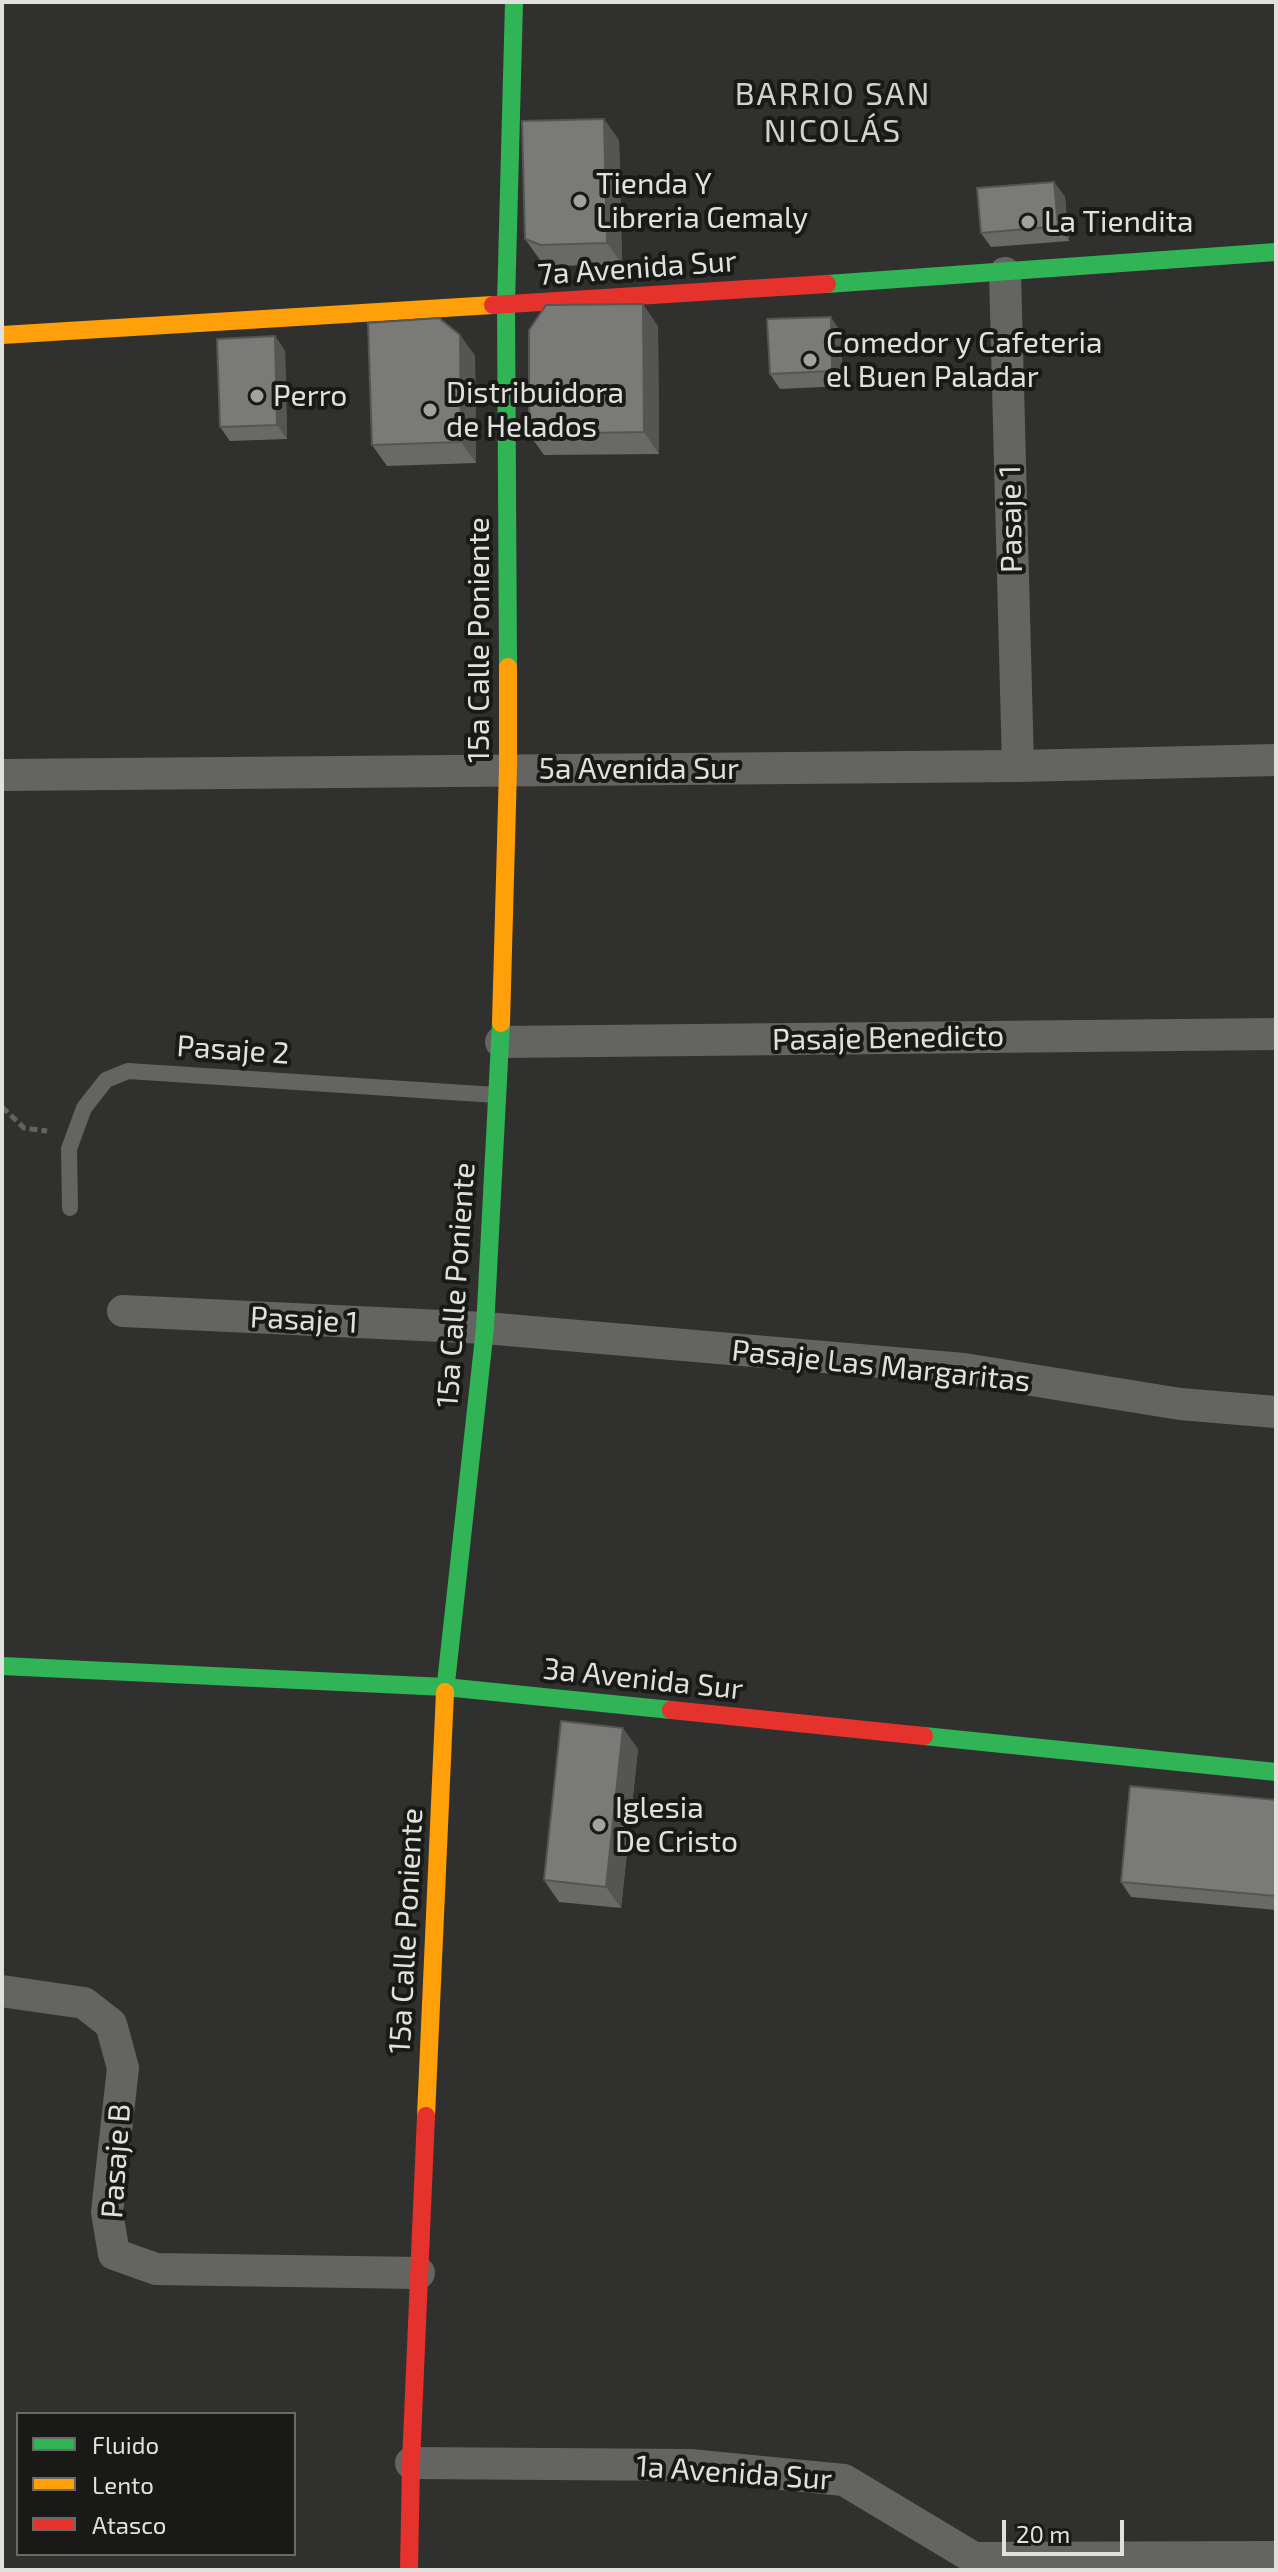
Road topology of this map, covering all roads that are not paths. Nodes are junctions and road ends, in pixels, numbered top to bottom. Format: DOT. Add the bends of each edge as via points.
graph roads {
  1 [pos="514,2"];
  2 [pos="1276,252"];
  3 [pos="1005,273"];
  4 [pos="506,304"];
  5 [pos="2,335"];
  6 [pos="1276,760"];
  7 [pos="1018,766"];
  8 [pos="508,769"];
  9 [pos="2,775"];
  10 [pos="1276,1034"];
  11 [pos="501,1042"];
  12 [pos="497,1095"];
  13 [pos="70,1208"];
  14 [pos="123,1311"];
  15 [pos="485,1328"];
  16 [pos="1276,1412"];
  17 [pos="2,1666"];
  18 [pos="445,1687"];
  19 [pos="1276,1772"];
  20 [pos="2,1991"];
  21 [pos="419,2273"];
  22 [pos="411,2463"];
  23 [pos="1276,2557"];
  24 [pos="409,2570"];
  1 -- 4 [label="street, 15a Calle Poniente"];
  2 -- 3 [label="street, 7a Avenida Sur"];
  3 -- 4 [label="street, 7a Avenida Sur"];
  3 -- 7 [label="street, Pasaje 1"];
  4 -- 5 [label="street, 7a Avenida Sur"];
  4 -- 8 [label="street, 15a Calle Poniente"];
  6 -- 7 [label="street, 5a Avenida Sur"];
  7 -- 8 [label="street, 5a Avenida Sur"];
  8 -- 9 [label="street, 5a Avenida Sur"];
  8 -- 11 [label="street, 15a Calle Poniente"];
  10 -- 11 [label="street, Pasaje Benedicto"];
  11 -- 12 [label="street, 15a Calle Poniente"];
  12 -- 13 [label="lane, Pasaje 2" via="128,1071 106,1080 84,1108 69,1149"];
  12 -- 15 [label="street, 15a Calle Poniente"];
  14 -- 15 [label="street, Pasaje 1"];
  15 -- 16 [label="street, Pasaje Las Margaritas" via="964,1369 1180,1404"];
  15 -- 18 [label="street, 15a Calle Poniente"];
  17 -- 18 [label="street, 3a Avenida Sur"];
  18 -- 19 [label="street, 3a Avenida Sur"];
  18 -- 21 [label="street, 15a Calle Poniente"];
  20 -- 21 [label="street, Pasaje B" via="84,2003 111,2024 123,2068 107,2212 114,2254 156,2269"];
  21 -- 22 [label="street, 15a Calle Poniente"];
  22 -- 23 [label="street, 1a Avenida Sur" via="690,2465 844,2480 974,2558"];
  22 -- 24 [label="street, 15a Calle Poniente"];
}
